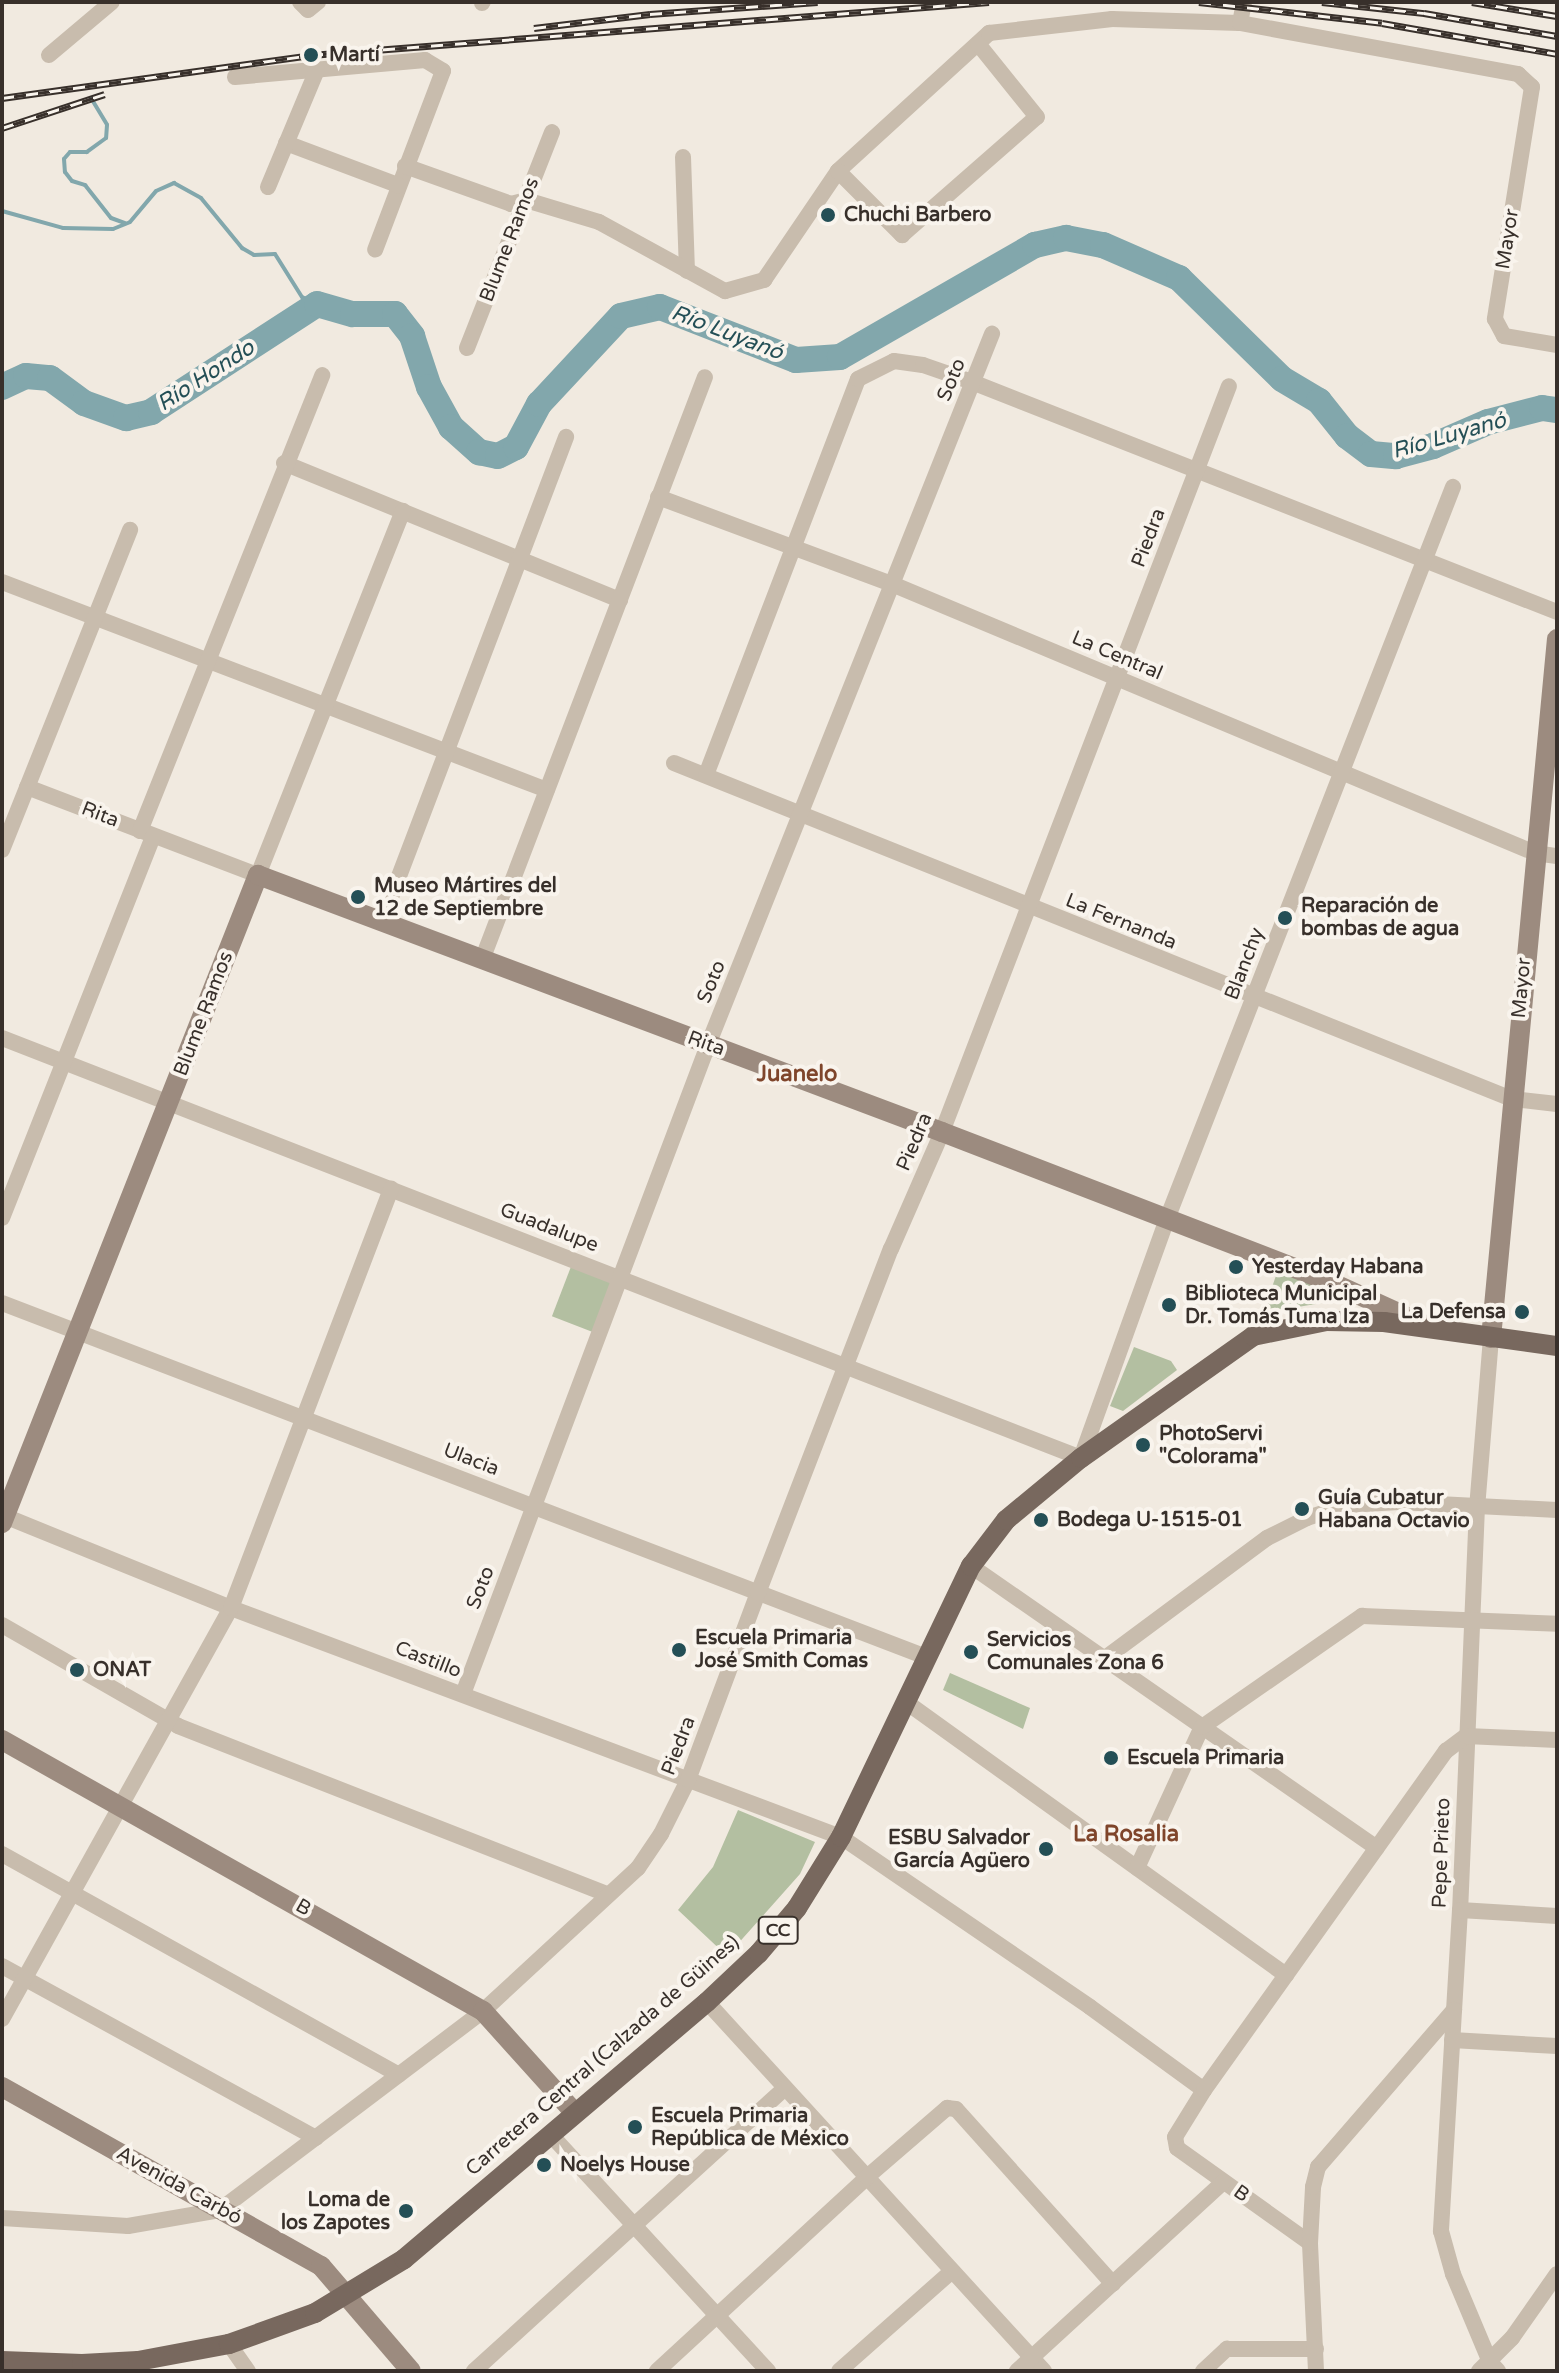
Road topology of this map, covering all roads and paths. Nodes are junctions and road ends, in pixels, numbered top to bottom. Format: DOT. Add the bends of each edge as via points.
graph roads {
  1 [pos="112,2"];
  2 [pos="1244,2"];
  3 [pos="1240,23"];
  4 [pos="978,44"];
  5 [pos="49,55"];
  6 [pos="317,70"];
  7 [pos="235,77"];
  8 [pos="552,132"];
  9 [pos="286,143"];
  10 [pos="683,157"];
  11 [pos="405,166"];
  12 [pos="838,171"];
  13 [pos="398,185"];
  14 [pos="268,187"];
  15 [pos="526,200"];
  16 [pos="375,250"];
  17 [pos="687,271"];
  18 [pos="992,334"];
  19 [pos="1557,345"];
  20 [pos="467,348"];
  21 [pos="322,375"];
  22 [pos="705,377"];
  23 [pos="972,382"];
  24 [pos="1229,386"];
  25 [pos="566,437"];
  26 [pos="284,463"];
  27 [pos="1197,468"];
  28 [pos="1453,487"];
  29 [pos="658,497"];
  30 [pos="403,511"];
  31 [pos="130,530"];
  32 [pos="794,548"];
  33 [pos="519,560"];
  34 [pos="1426,562"];
  35 [pos="2,582"];
  36 [pos="892,584"];
  37 [pos="620,600"];
  38 [pos="1557,612"];
  39 [pos="93,617"];
  40 [pos="1557,639"];
  41 [pos="206,657"];
  42 [pos="1116,677"];
  43 [pos="325,706"];
  44 [pos="446,752"];
  45 [pos="674,763"];
  46 [pos="1342,771"];
  47 [pos="706,775"];
  48 [pos="27,787"];
  49 [pos="547,790"];
  50 [pos="801,815"];
  51 [pos="147,834"];
  52 [pos="2,850"];
  53 [pos="1535,853"];
  54 [pos="1557,856"];
  55 [pos="258,875"];
  56 [pos="1028,907"];
  57 [pos="382,921"];
  58 [pos="482,960"];
  59 [pos="1254,996"];
  60 [pos="2,1038"];
  61 [pos="708,1045"];
  62 [pos="64,1063"];
  63 [pos="1512,1099"];
  64 [pos="170,1103"];
  65 [pos="1557,1104"];
  66 [pos="942,1132"];
  67 [pos="391,1189"];
  68 [pos="2,1218"];
  69 [pos="1167,1219"];
  70 [pos="620,1277"];
  71 [pos="2,1303"];
  72 [pos="1426,1326"];
  73 [pos="79,1332"];
  74 [pos="1491,1338"];
  75 [pos="1557,1346"];
  76 [pos="848,1365"];
  77 [pos="306,1417"];
  78 [pos="1081,1458"];
  79 [pos="534,1505"];
  80 [pos="1477,1507"];
  81 [pos="1557,1510"];
  82 [pos="3,1518"];
  83 [pos="971,1566"];
  84 [pos="758,1593"];
  85 [pos="231,1608"];
  86 [pos="1472,1620"];
  87 [pos="1557,1624"];
  88 [pos="2,1625"];
  89 [pos="926,1657"];
  90 [pos="1104,1659"];
  91 [pos="463,1694"];
  92 [pos="906,1702"];
  93 [pos="167,1720"];
  94 [pos="1202,1727"];
  95 [pos="1466,1736"];
  96 [pos="2,1740"];
  97 [pos="1557,1740"];
  98 [pos="688,1780"];
  99 [pos="119,1803"];
  100 [pos="841,1837"];
  101 [pos="1376,1848"];
  102 [pos="2,1854"];
  103 [pos="1137,1868"];
  104 [pos="70,1893"];
  105 [pos="607,1894"];
  106 [pos="1460,1910"];
  107 [pos="1557,1916"];
  108 [pos="2,1966"];
  109 [pos="1286,1975"];
  110 [pos="24,1978"];
  111 [pos="707,2002"];
  112 [pos="1454,2010"];
  113 [pos="483,2011"];
  114 [pos="2,2019"];
  115 [pos="1452,2040"];
  116 [pos="1557,2046"];
  117 [pos="399,2075"];
  118 [pos="2,2087"];
  119 [pos="785,2088"];
  120 [pos="1204,2090"];
  121 [pos="575,2113"];
  122 [pos="551,2135"];
  123 [pos="316,2138"];
  124 [pos="867,2177"];
  125 [pos="1223,2182"];
  126 [pos="220,2210"];
  127 [pos="2,2218"];
  128 [pos="636,2227"];
  129 [pos="1310,2243"];
  130 [pos="952,2271"];
  131 [pos="1557,2274"];
  132 [pos="1113,2284"];
  133 [pos="346,2296"];
  134 [pos="718,2316"];
  135 [pos="229,2344"];
  136 [pos="1316,2349"];
  137 [pos="1032,2358"];
  138 [pos="2,2361"];
  139 [pos="84,2367"];
  140 [pos="1489,2368"];
  141 [pos="248,2371"];
  142 [pos="411,2371"];
  143 [pos="474,2371"];
  144 [pos="657,2371"];
  145 [pos="768,2371"];
  146 [pos="839,2371"];
  147 [pos="1017,2371"];
  148 [pos="1044,2371"];
  149 [pos="1203,2371"];
  150 [pos="1316,2371"];
  1 -- 5 [label="street"];
  2 -- 3 [label="street"];
  3 -- 4 [label="street" via="1112,19 989,33"];
  3 -- 19 [label="street, Mayor" via="1518,74 1532,87 1495,319 1504,336"];
  4 -- 12 [label="street"];
  4 -- 12 [label="street" via="1037,117 902,235"];
  6 -- 7 [label="street"];
  6 -- 9 [label="street"];
  6 -- 11 [label="street" via="425,60 443,71"];
  8 -- 15 [label="street, Blume Ramos"];
  9 -- 13 [label="street"];
  9 -- 14 [label="street"];
  10 -- 17 [label="street"];
  11 -- 13 [label="street"];
  11 -- 15 [label="street" via="511,204"];
  12 -- 17 [label="street" via="764,280 725,291"];
  13 -- 16 [label="street"];
  15 -- 17 [label="street" via="599,222"];
  15 -- 20 [label="street, Blume Ramos"];
  18 -- 23 [label="street, Soto"];
  21 -- 26 [label="street"];
  22 -- 29 [label="street"];
  23 -- 27 [label="street"];
  23 -- 32 [label="street" via="894,361 858,379"];
  23 -- 36 [label="street, Soto"];
  24 -- 27 [label="street, Piedra"];
  25 -- 33 [label="street"];
  26 -- 30 [label="street"];
  26 -- 41 [label="street"];
  27 -- 34 [label="street"];
  27 -- 42 [label="street, Piedra"];
  28 -- 34 [label="street, Blanchy"];
  29 -- 32 [label="street, La Central"];
  29 -- 37 [label="street"];
  30 -- 33 [label="street"];
  30 -- 43 [label="street, Blume Ramos"];
  31 -- 39 [label="street"];
  32 -- 36 [label="street, La Central"];
  32 -- 47 [label="street"];
  33 -- 37 [label="street"];
  33 -- 44 [label="street"];
  34 -- 38 [label="street"];
  34 -- 46 [label="street, Blanchy"];
  35 -- 39 [label="street"];
  36 -- 42 [label="street, La Central"];
  36 -- 50 [label="street, Soto"];
  37 -- 49 [label="street"];
  39 -- 41 [label="street"];
  39 -- 48 [label="street"];
  40 -- 53 [label="street, Mayor"];
  41 -- 43 [label="street"];
  41 -- 51 [label="street"];
  42 -- 46 [label="street, La Central"];
  42 -- 56 [label="street, Piedra"];
  43 -- 44 [label="street"];
  43 -- 55 [label="street, Blume Ramos"];
  44 -- 49 [label="street"];
  44 -- 57 [label="street"];
  45 -- 47 [label="street, La Fernanda"];
  46 -- 53 [label="street, La Central"];
  46 -- 59 [label="street, Blanchy"];
  47 -- 50 [label="street, La Fernanda"];
  48 -- 51 [label="street, Rita"];
  48 -- 52 [label="street"];
  49 -- 58 [label="street"];
  50 -- 56 [label="street, La Fernanda"];
  50 -- 61 [label="street, Soto"];
  51 -- 55 [label="street, Rita"];
  51 -- 62 [label="street"];
  53 -- 54 [label="street, La Central"];
  53 -- 63 [label="street, Mayor"];
  55 -- 57 [label="street, Rita"];
  55 -- 64 [label="street, Blume Ramos"];
  56 -- 59 [label="street, La Fernanda"];
  56 -- 66 [label="street, Piedra"];
  57 -- 58 [label="street, Rita"];
  58 -- 61 [label="street, Rita"];
  59 -- 63 [label="street, La Fernanda"];
  59 -- 69 [label="street, Blanchy"];
  60 -- 62 [label="street, Guadalupe"];
  61 -- 66 [label="street, Rita"];
  61 -- 70 [label="street, Soto"];
  62 -- 64 [label="street, Guadalupe"];
  62 -- 68 [label="street"];
  63 -- 65 [label="street, La Fernanda"];
  63 -- 74 [label="street, Mayor"];
  64 -- 67 [label="street, Guadalupe"];
  64 -- 73 [label="street, Blume Ramos"];
  66 -- 69 [label="street, Rita"];
  66 -- 76 [label="street, Piedra"];
  67 -- 70 [label="street, Guadalupe"];
  67 -- 77 [label="street"];
  69 -- 72 [label="street, Rita" via="1335,1284"];
  69 -- 78 [label="street, Blanchy"];
  70 -- 76 [label="street, Guadalupe"];
  70 -- 79 [label="street, Soto"];
  71 -- 73 [label="street, Ulacia"];
  72 -- 74 [label="main road, Carretera Central (Calzada de Güines) / CC"];
  72 -- 78 [label="main road, Carretera Central (Calzada de Güines) / CC" via="1326,1321 1253,1336"];
  73 -- 77 [label="street, Ulacia"];
  73 -- 82 [label="street, Blume Ramos"];
  74 -- 75 [label="main road, CC"];
  74 -- 80 [label="street, Pepe Prieto"];
  76 -- 78 [label="street, Guadalupe"];
  76 -- 84 [label="street, Piedra"];
  77 -- 79 [label="street, Ulacia"];
  77 -- 85 [label="street"];
  78 -- 83 [label="main road, Carretera Central (Calzada de Güines) / CC" via="1006,1520"];
  79 -- 84 [label="street, Ulacia"];
  79 -- 91 [label="street, Soto"];
  80 -- 81 [label="street"];
  80 -- 86 [label="street, Pepe Prieto"];
  80 -- 90 [label="street" via="1347,1505 1307,1518 1267,1538"];
  82 -- 85 [label="street, Castillo"];
  83 -- 89 [label="main road, Carretera Central (Calzada de Güines) / CC"];
  83 -- 90 [label="street"];
  84 -- 89 [label="street, Ulacia"];
  84 -- 98 [label="street, Piedra"];
  85 -- 91 [label="street, Castillo"];
  85 -- 93 [label="street"];
  86 -- 87 [label="street"];
  86 -- 94 [label="street" via="1362,1616"];
  86 -- 95 [label="street, Pepe Prieto"];
  88 -- 93 [label="street"];
  89 -- 92 [label="main road, Carretera Central (Calzada de Güines) / CC"];
  90 -- 94 [label="street"];
  91 -- 98 [label="street, Castillo"];
  92 -- 100 [label="main road, Carretera Central (Calzada de Güines) / CC"];
  92 -- 103 [label="street"];
  93 -- 99 [label="street"];
  93 -- 105 [label="street"];
  94 -- 101 [label="street"];
  94 -- 103 [label="street"];
  95 -- 97 [label="street"];
  95 -- 101 [label="street" via="1446,1751"];
  95 -- 106 [label="street, Pepe Prieto"];
  96 -- 99 [label="street, B"];
  98 -- 100 [label="street, Castillo"];
  98 -- 105 [label="street, Piedra" via="638,1868"];
  99 -- 104 [label="street"];
  99 -- 113 [label="street, B"];
  100 -- 111 [label="main road, Carretera Central (Calzada de Güines) / CC" via="797,1908"];
  100 -- 120 [label="street, Castillo"];
  101 -- 109 [label="street"];
  102 -- 104 [label="street"];
  103 -- 109 [label="street"];
  104 -- 110 [label="street"];
  104 -- 117 [label="street"];
  105 -- 113 [label="street, Piedra"];
  106 -- 107 [label="street"];
  106 -- 112 [label="street, Pepe Prieto"];
  108 -- 110 [label="street"];
  109 -- 120 [label="street"];
  110 -- 114 [label="street"];
  110 -- 123 [label="street"];
  111 -- 119 [label="street"];
  111 -- 121 [label="main road, Carretera Central (Calzada de Güines) / CC"];
  112 -- 115 [label="street, Pepe Prieto"];
  112 -- 129 [label="street" via="1318,2167"];
  113 -- 117 [label="street, Piedra"];
  113 -- 121 [label="street, B"];
  115 -- 116 [label="street"];
  115 -- 140 [label="street, Pepe Prieto" via="1441,2231"];
  117 -- 123 [label="street, Piedra"];
  118 -- 126 [label="street, Avenida Carbó"];
  119 -- 124 [label="street"];
  119 -- 128 [label="street"];
  120 -- 125 [label="street, B" via="1175,2142"];
  121 -- 122 [label="main road, Carretera Central (Calzada de Güines) / CC"];
  122 -- 128 [label="street"];
  122 -- 133 [label="main road, Carretera Central (Calzada de Güines) / CC" via="404,2259"];
  123 -- 126 [label="street, Piedra"];
  124 -- 130 [label="street"];
  124 -- 132 [label="street" via="952,2108"];
  124 -- 134 [label="street"];
  125 -- 129 [label="street, B"];
  125 -- 132 [label="street"];
  126 -- 127 [label="street" via="128,2226"];
  126 -- 133 [label="street, Avenida Carbó" via="321,2266"];
  128 -- 134 [label="street"];
  128 -- 143 [label="street"];
  129 -- 136 [label="street"];
  130 -- 137 [label="street"];
  130 -- 146 [label="street"];
  131 -- 140 [label="street"];
  132 -- 137 [label="street"];
  133 -- 135 [label="main road, Carretera Central (Calzada de Güines) / CC" via="275,2330"];
  133 -- 142 [label="street, Avenida Carbó"];
  134 -- 144 [label="street"];
  134 -- 145 [label="street"];
  135 -- 139 [label="main road, Carretera Central (Calzada de Güines) / CC"];
  135 -- 141 [label="street"];
  136 -- 149 [label="street" via="1227,2349"];
  136 -- 150 [label="street"];
  137 -- 147 [label="street"];
  137 -- 148 [label="street"];
  138 -- 139 [label="main road, Carretera Central (Calzada de Güines) / CC"];
}
